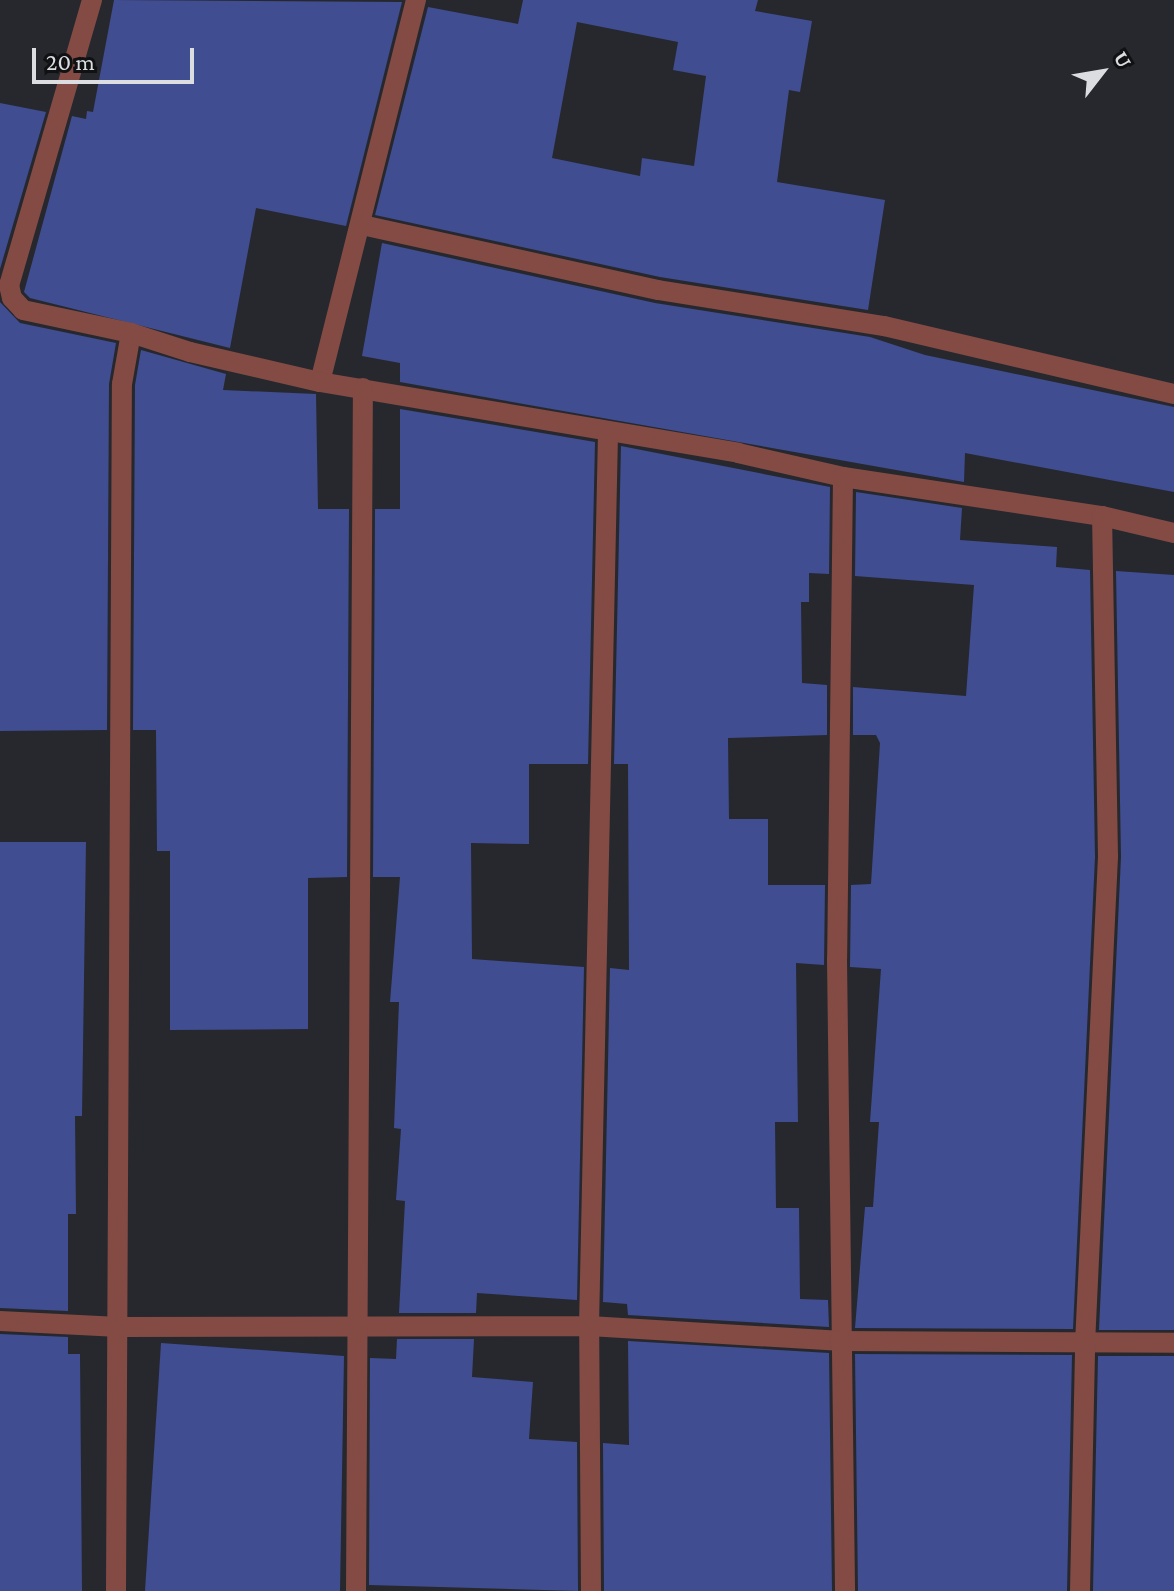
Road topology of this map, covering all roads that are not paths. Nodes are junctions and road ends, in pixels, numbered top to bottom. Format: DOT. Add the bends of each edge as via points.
graph roads {
  1 [pos="92,0"];
  2 [pos="416,0"];
  3 [pos="362,225"];
  4 [pos="131,333"];
  5 [pos="320,382"];
  6 [pos="363,388"];
  7 [pos="1174,394"];
  8 [pos="608,432"];
  9 [pos="843,477"];
  10 [pos="1102,516"];
  11 [pos="1174,533"];
  12 [pos="0,1321"];
  13 [pos="356,1325"];
  14 [pos="589,1326"];
  15 [pos="119,1327"];
  16 [pos="839,1341"];
  17 [pos="1174,1343"];
  18 [pos="1085,1344"];
  19 [pos="116,1591"];
  20 [pos="356,1591"];
  21 [pos="591,1591"];
  22 [pos="845,1591"];
  23 [pos="1080,1591"];
  1 -- 4 [label="street" via="9,285 23,310"];
  2 -- 3 [label="street"];
  3 -- 5 [label="street"];
  3 -- 7 [label="street" via="658,290 884,326"];
  4 -- 5 [label="street"];
  4 -- 15 [label="street" via="122,384"];
  5 -- 6 [label="street"];
  6 -- 8 [label="street"];
  6 -- 13 [label="street"];
  8 -- 9 [label="street"];
  8 -- 14 [label="street"];
  9 -- 10 [label="street"];
  9 -- 16 [label="street"];
  10 -- 11 [label="street"];
  10 -- 18 [label="street" via="1108,857"];
  12 -- 15 [label="street"];
  13 -- 14 [label="street"];
  13 -- 15 [label="street"];
  13 -- 20 [label="street"];
  14 -- 16 [label="street"];
  14 -- 21 [label="street"];
  15 -- 19 [label="street"];
  16 -- 18 [label="street"];
  16 -- 22 [label="street"];
  17 -- 18 [label="street"];
  18 -- 23 [label="street"];
}
